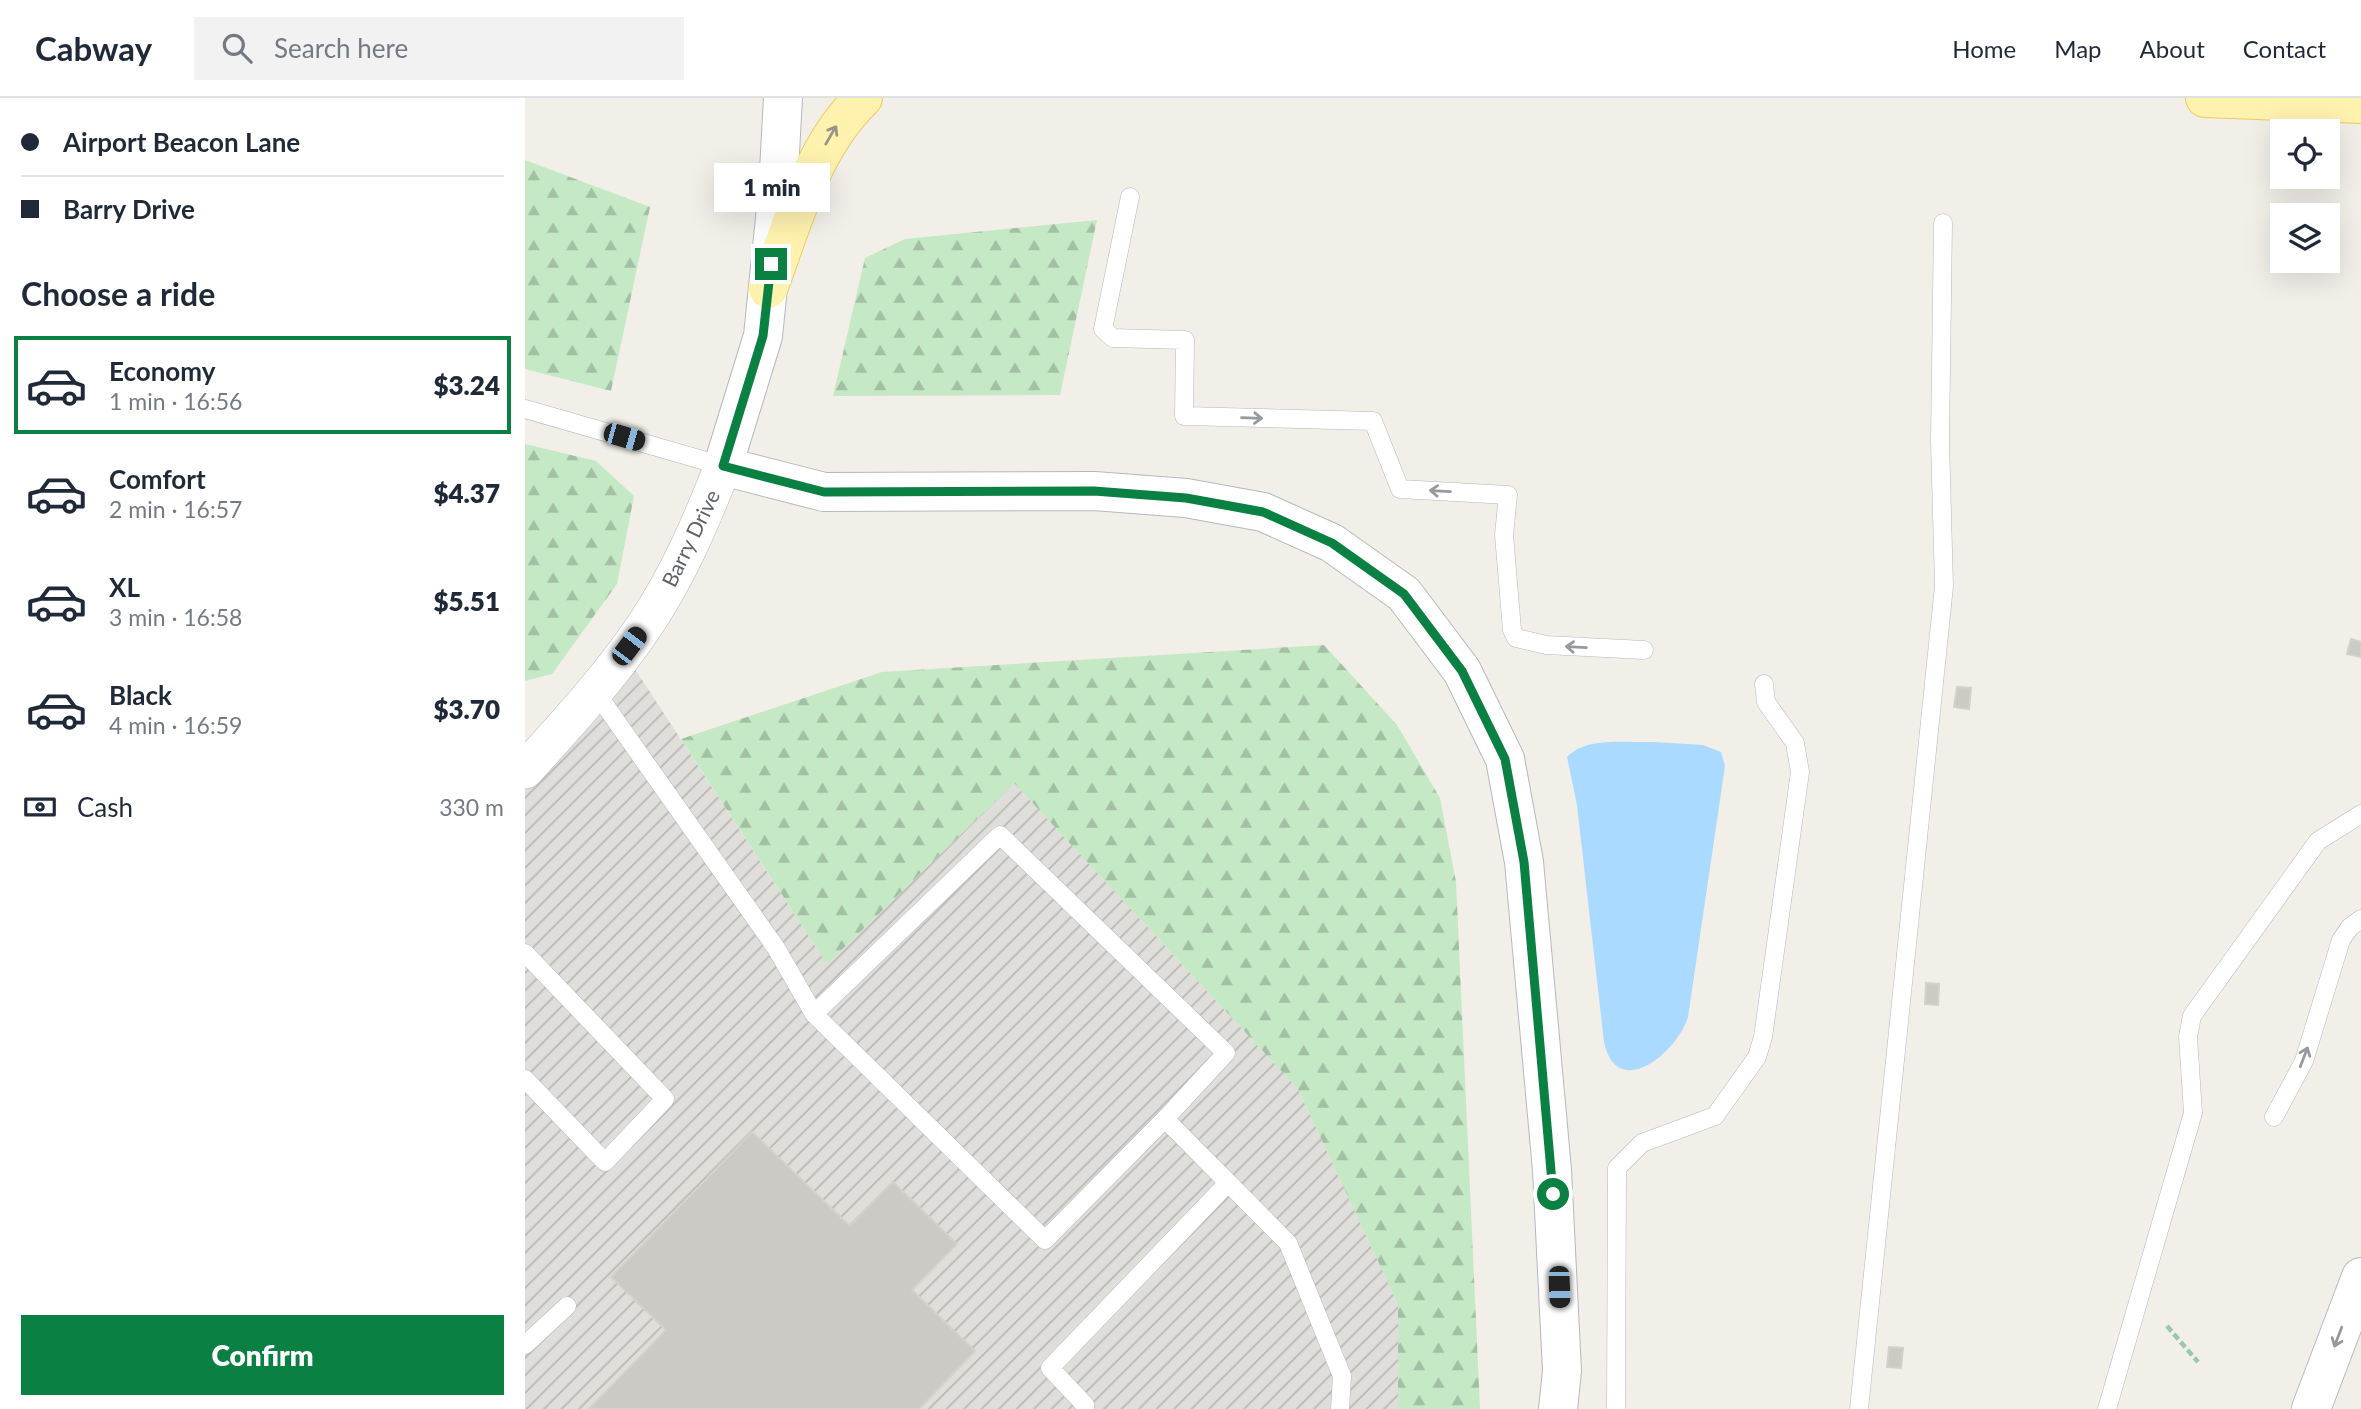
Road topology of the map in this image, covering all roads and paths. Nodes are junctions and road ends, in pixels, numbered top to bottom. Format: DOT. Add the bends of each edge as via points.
graph roads {
  1 [pos="783,98"];
  2 [pos="863,98"];
  3 [pos="2206,98"];
  4 [pos="2361,104"];
  5 [pos="1130,197"];
  6 [pos="1943,223"];
  7 [pos="768,289"];
  8 [pos="525,409"];
  9 [pos="723,466"];
  10 [pos="1644,650"];
  11 [pos="1764,684"];
  12 [pos="595,691"];
  13 [pos="525,770"];
  14 [pos="2361,814"];
  15 [pos="2361,919"];
  16 [pos="525,953"];
  17 [pos="814,1014"];
  18 [pos="525,1079"];
  19 [pos="2274,1117"];
  20 [pos="1165,1119"];
  21 [pos="1228,1183"];
  22 [pos="2360,1277"];
  23 [pos="567,1306"];
  24 [pos="2167,1326"];
  25 [pos="525,1345"];
  26 [pos="2198,1362"];
  27 [pos="1085,1409"];
  28 [pos="1340,1409"];
  29 [pos="1557,1409"];
  30 [pos="1616,1409"];
  31 [pos="1859,1409"];
  32 [pos="2107,1409"];
  33 [pos="2311,1409"];
  1 -- 7 [label="street, Barry Drive"];
  7 -- 2 [label="main road, one-way" via="819,157 840,121"];
  3 -- 4 [label="main road"];
  10 -- 5 [label="lane, one-way" via="1546,645 1516,638 1504,535 1508,495 1400,489 1373,421 1184,416 1185,340 1113,338 1103,329"];
  6 -- 31 [label="lane" via="1940,441 1944,586"];
  7 -- 9 [label="street, Barry Drive" via="763,336"];
  8 -- 9 [label="lane"];
  9 -- 12 [label="street, Barry Drive" via="698,530 646,624"];
  9 -- 29 [label="street" via="824,492 1094,491 1186,498 1263,512 1332,543 1404,594 1462,671 1505,759 1524,862 1552,1170 1562,1371"];
  11 -- 30 [label="lane" via="1766,702 1795,743 1800,772 1763,1037 1758,1057 1715,1116 1642,1143 1617,1168"];
  12 -- 13 [label="street, Barry Drive"];
  12 -- 17 [label="lane" via="776,948"];
  14 -- 32 [label="lane" via="2318,841 2192,1016 2188,1037 2193,1113"];
  19 -- 15 [label="lane, one-way" via="2304,1061 2341,940"];
  16 -- 18 [label="lane" via="665,1099 605,1162"];
  17 -- 20 [label="lane" via="1045,1240"];
  17 -- 20 [label="lane" via="1000,835 1226,1053"];
  20 -- 21 [label="lane"];
  21 -- 27 [label="lane" via="1050,1368"];
  21 -- 28 [label="lane" via="1288,1244 1342,1376"];
  22 -- 33 [label="street, one-way"];
  23 -- 25 [label="lane"];
  24 -- 26 [label="path"];
}
